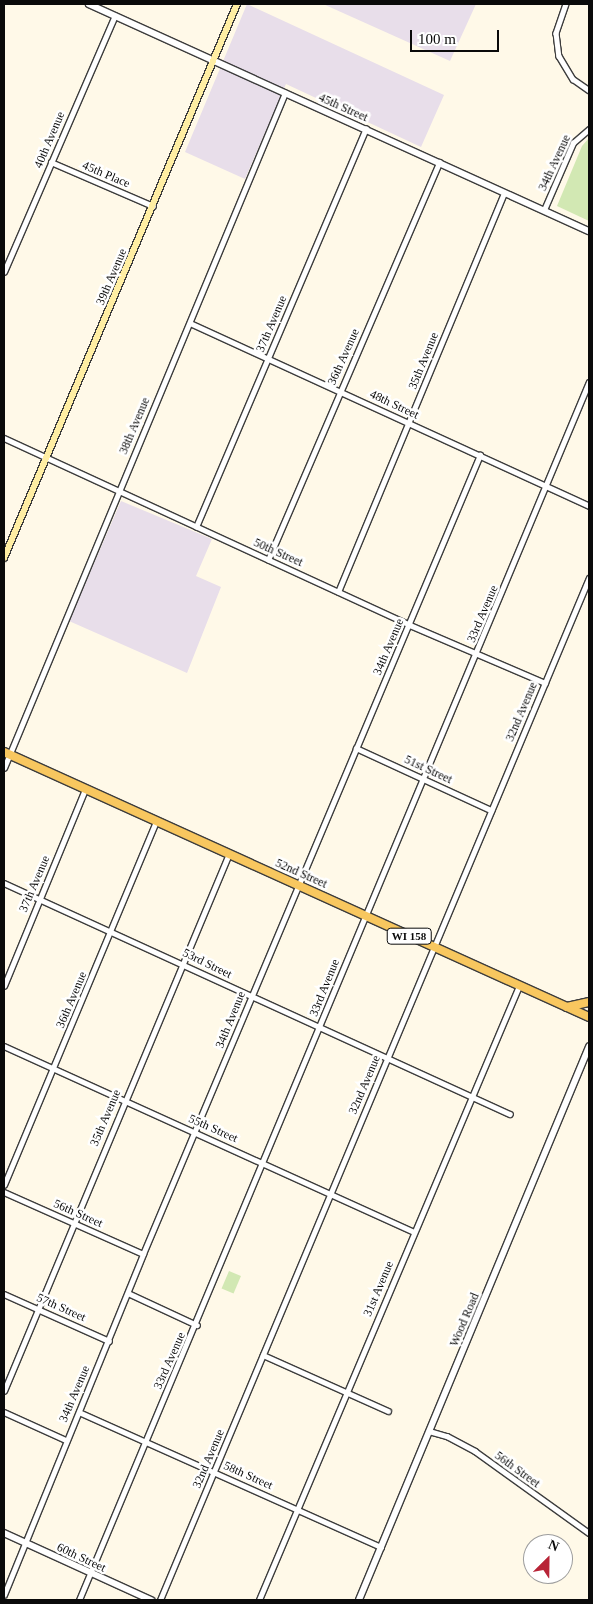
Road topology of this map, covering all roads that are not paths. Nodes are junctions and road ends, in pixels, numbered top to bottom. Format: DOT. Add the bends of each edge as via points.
graph roads {
  1 [pos="89,4"];
  2 [pos="237,4"];
  3 [pos="566,4"];
  4 [pos="115,16"];
  5 [pos="214,61"];
  6 [pos="589,90"];
  7 [pos="285,93"];
  8 [pos="366,129"];
  9 [pos="589,129"];
  10 [pos="51,162"];
  11 [pos="439,162"];
  12 [pos="504,193"];
  13 [pos="153,206"];
  14 [pos="544,210"];
  15 [pos="589,231"];
  16 [pos="4,272"];
  17 [pos="190,323"];
  18 [pos="268,359"];
  19 [pos="589,382"];
  20 [pos="340,391"];
  21 [pos="409,422"];
  22 [pos="4,438"];
  23 [pos="480,455"];
  24 [pos="45,458"];
  25 [pos="547,486"];
  26 [pos="119,491"];
  27 [pos="589,506"];
  28 [pos="196,527"];
  29 [pos="4,558"];
  30 [pos="268,560"];
  31 [pos="589,578"];
  32 [pos="338,592"];
  33 [pos="410,626"];
  34 [pos="477,654"];
  35 [pos="544,683"];
  36 [pos="356,748"];
  37 [pos="7,753"];
  38 [pos="4,768"];
  39 [pos="425,780"];
  40 [pos="85,789"];
  41 [pos="491,810"];
  42 [pos="156,822"];
  43 [pos="229,854"];
  44 [pos="4,883"];
  45 [pos="299,886"];
  46 [pos="39,900"];
  47 [pos="366,916"];
  48 [pos="111,932"];
  49 [pos="434,947"];
  50 [pos="182,964"];
  51 [pos="4,986"];
  52 [pos="519,986"];
  53 [pos="251,997"];
  54 [pos="589,1002"];
  55 [pos="566,1007"];
  56 [pos="589,1017"];
  57 [pos="320,1028"];
  58 [pos="4,1046"];
  59 [pos="589,1047"];
  60 [pos="388,1058"];
  61 [pos="54,1068"];
  62 [pos="471,1096"];
  63 [pos="124,1100"];
  64 [pos="510,1114"];
  65 [pos="195,1132"];
  66 [pos="263,1163"];
  67 [pos="4,1185"];
  68 [pos="4,1192"];
  69 [pos="330,1194"];
  70 [pos="74,1223"];
  71 [pos="414,1232"];
  72 [pos="143,1254"];
  73 [pos="128,1293"];
  74 [pos="4,1294"];
  75 [pos="38,1309"];
  76 [pos="197,1325"];
  77 [pos="109,1341"];
  78 [pos="263,1355"];
  79 [pos="4,1390"];
  80 [pos="346,1392"];
  81 [pos="388,1411"];
  82 [pos="4,1412"];
  83 [pos="79,1412"];
  84 [pos="429,1431"];
  85 [pos="66,1440"];
  86 [pos="146,1442"];
  87 [pos="214,1472"];
  88 [pos="297,1509"];
  89 [pos="4,1533"];
  90 [pos="589,1534"];
  91 [pos="24,1542"];
  92 [pos="381,1547"];
  93 [pos="90,1573"];
  94 [pos="4,1595"];
  95 [pos="79,1600"];
  96 [pos="151,1600"];
  97 [pos="160,1600"];
  98 [pos="259,1600"];
  99 [pos="359,1600"];
  1 -- 4 [label="street, 45th Street"];
  2 -- 5 [label="main road, 39th Avenue"];
  3 -- 6 [label="street" via="556,33 559,56 573,79"];
  4 -- 5 [label="street, 45th Street"];
  4 -- 10 [label="street, 40th Avenue"];
  5 -- 7 [label="street, 45th Street"];
  5 -- 13 [label="main road, 39th Avenue"];
  7 -- 8 [label="street, 45th Street"];
  7 -- 17 [label="street, 38th Avenue"];
  8 -- 11 [label="street, 45th Street"];
  8 -- 18 [label="street, 37th Avenue"];
  9 -- 14 [label="street, 34th Avenue" via="573,143"];
  10 -- 13 [label="street, 45th Place"];
  10 -- 16 [label="street, 40th Avenue"];
  11 -- 12 [label="street, 45th Street"];
  11 -- 20 [label="street, 36th Avenue"];
  12 -- 14 [label="street, 45th Street"];
  12 -- 21 [label="street, 35th Avenue"];
  13 -- 24 [label="main road, 39th Avenue"];
  14 -- 15 [label="street, 45th Street"];
  17 -- 18 [label="street, 48th Street"];
  17 -- 26 [label="street, 38th Avenue"];
  18 -- 20 [label="street, 48th Street"];
  18 -- 28 [label="street, 37th Avenue"];
  19 -- 25 [label="street, 33rd Avenue"];
  20 -- 21 [label="street, 48th Street"];
  20 -- 30 [label="street, 36th Avenue"];
  21 -- 23 [label="street, 48th Street"];
  21 -- 32 [label="street, 35th Avenue"];
  22 -- 24 [label="street, 50th Street"];
  23 -- 25 [label="street, 48th Street"];
  23 -- 33 [label="street, 34th Avenue"];
  24 -- 26 [label="street, 50th Street"];
  24 -- 29 [label="main road, 39th Avenue"];
  25 -- 27 [label="street, 48th Street"];
  25 -- 34 [label="street, 33rd Avenue"];
  26 -- 28 [label="street, 50th Street"];
  26 -- 37 [label="street, 38th Avenue"];
  28 -- 30 [label="street, 50th Street"];
  30 -- 32 [label="street, 50th Street"];
  31 -- 35 [label="street, 32nd Avenue"];
  32 -- 33 [label="street, 50th Street"];
  33 -- 34 [label="street, 50th Street"];
  33 -- 36 [label="street, 34th Avenue"];
  34 -- 35 [label="street, 50th Street"];
  34 -- 39 [label="street, 33rd Avenue"];
  35 -- 41 [label="street, 32nd Avenue"];
  36 -- 39 [label="street, 51st Street"];
  36 -- 45 [label="street, 34th Avenue"];
  37 -- 38 [label="street, 38th Avenue"];
  37 -- 40 [label="main road, 52nd Street / WI 158"];
  39 -- 41 [label="street, 51st Street"];
  39 -- 47 [label="street, 33rd Avenue"];
  40 -- 42 [label="main road, 52nd Street / WI 158"];
  40 -- 46 [label="street, 37th Avenue"];
  41 -- 49 [label="street, 32nd Avenue"];
  42 -- 43 [label="main road, 52nd Street / WI 158"];
  42 -- 48 [label="street, 36th Avenue"];
  43 -- 45 [label="main road, 52nd Street / WI 158"];
  43 -- 50 [label="street, 35th Avenue"];
  44 -- 46 [label="street, 53rd Street"];
  45 -- 47 [label="main road, 52nd Street / WI 158"];
  45 -- 53 [label="street, 34th Avenue"];
  46 -- 48 [label="street, 53rd Street"];
  46 -- 51 [label="street, 37th Avenue"];
  47 -- 49 [label="main road, 52nd Street / WI 158"];
  47 -- 57 [label="street, 33rd Avenue"];
  48 -- 50 [label="street, 53rd Street"];
  48 -- 61 [label="street, 36th Avenue"];
  49 -- 52 [label="main road, 52nd Street / WI 158"];
  49 -- 60 [label="street, 32nd Avenue"];
  50 -- 53 [label="street, 53rd Street"];
  50 -- 63 [label="street, 35th Avenue"];
  52 -- 55 [label="main road, 52nd Street / WI 158"];
  52 -- 62 [label="street, 31st Avenue"];
  53 -- 57 [label="street, 53rd Street"];
  53 -- 65 [label="street, 34th Avenue"];
  54 -- 55 [label="main road"];
  55 -- 56 [label="main road, 52nd Street / WI 158"];
  57 -- 60 [label="street, 53rd Street"];
  57 -- 66 [label="street, 33rd Avenue"];
  58 -- 61 [label="street, 55th Street"];
  59 -- 84 [label="street, Wood Road"];
  60 -- 62 [label="street, 53rd Street"];
  60 -- 69 [label="street, 32nd Avenue"];
  61 -- 63 [label="street, 55th Street"];
  61 -- 67 [label="street, 36th Avenue"];
  62 -- 64 [label="street, 53rd Street"];
  62 -- 71 [label="street, 31st Avenue"];
  63 -- 65 [label="street, 55th Street"];
  63 -- 70 [label="street, 35th Avenue"];
  65 -- 66 [label="street, 55th Street"];
  65 -- 72 [label="street, 34th Avenue"];
  66 -- 69 [label="street, 55th Street"];
  66 -- 76 [label="street, 33rd Avenue"];
  68 -- 70 [label="street, 56th Street"];
  69 -- 71 [label="street, 55th Street"];
  69 -- 78 [label="street, 32nd Avenue"];
  70 -- 72 [label="street, 56th Street"];
  70 -- 75 [label="street, 35th Avenue"];
  71 -- 80 [label="street, 31st Avenue"];
  72 -- 73 [label="street, 34th Avenue"];
  73 -- 76 [label="street"];
  73 -- 77 [label="street, 34th Avenue"];
  74 -- 75 [label="street, 57th Street"];
  75 -- 77 [label="street, 57th Street"];
  75 -- 79 [label="street, 35th Avenue"];
  76 -- 86 [label="street, 33rd Avenue"];
  77 -- 83 [label="street, 34th Avenue"];
  78 -- 80 [label="street"];
  78 -- 87 [label="street, 32nd Avenue"];
  80 -- 81 [label="street"];
  80 -- 88 [label="street, 31st Avenue"];
  82 -- 85 [label="street"];
  83 -- 85 [label="street, 34th Avenue"];
  83 -- 86 [label="street, 58th Street"];
  84 -- 90 [label="street, 56th Street" via="447,1436 475,1451"];
  84 -- 92 [label="street, Wood Road"];
  85 -- 91 [label="street, 34th Avenue"];
  86 -- 87 [label="street, 58th Street"];
  86 -- 93 [label="street, 33rd Avenue"];
  87 -- 88 [label="street, 58th Street"];
  87 -- 97 [label="street, 32nd Avenue"];
  88 -- 92 [label="street, 58th Street"];
  88 -- 98 [label="street, 31st Avenue"];
  89 -- 91 [label="street, 60th Street"];
  91 -- 93 [label="street, 60th Street"];
  91 -- 94 [label="street, 34th Avenue"];
  92 -- 99 [label="street, Wood Road"];
  93 -- 95 [label="street, 33rd Avenue"];
  93 -- 96 [label="street, 60th Street"];
}
